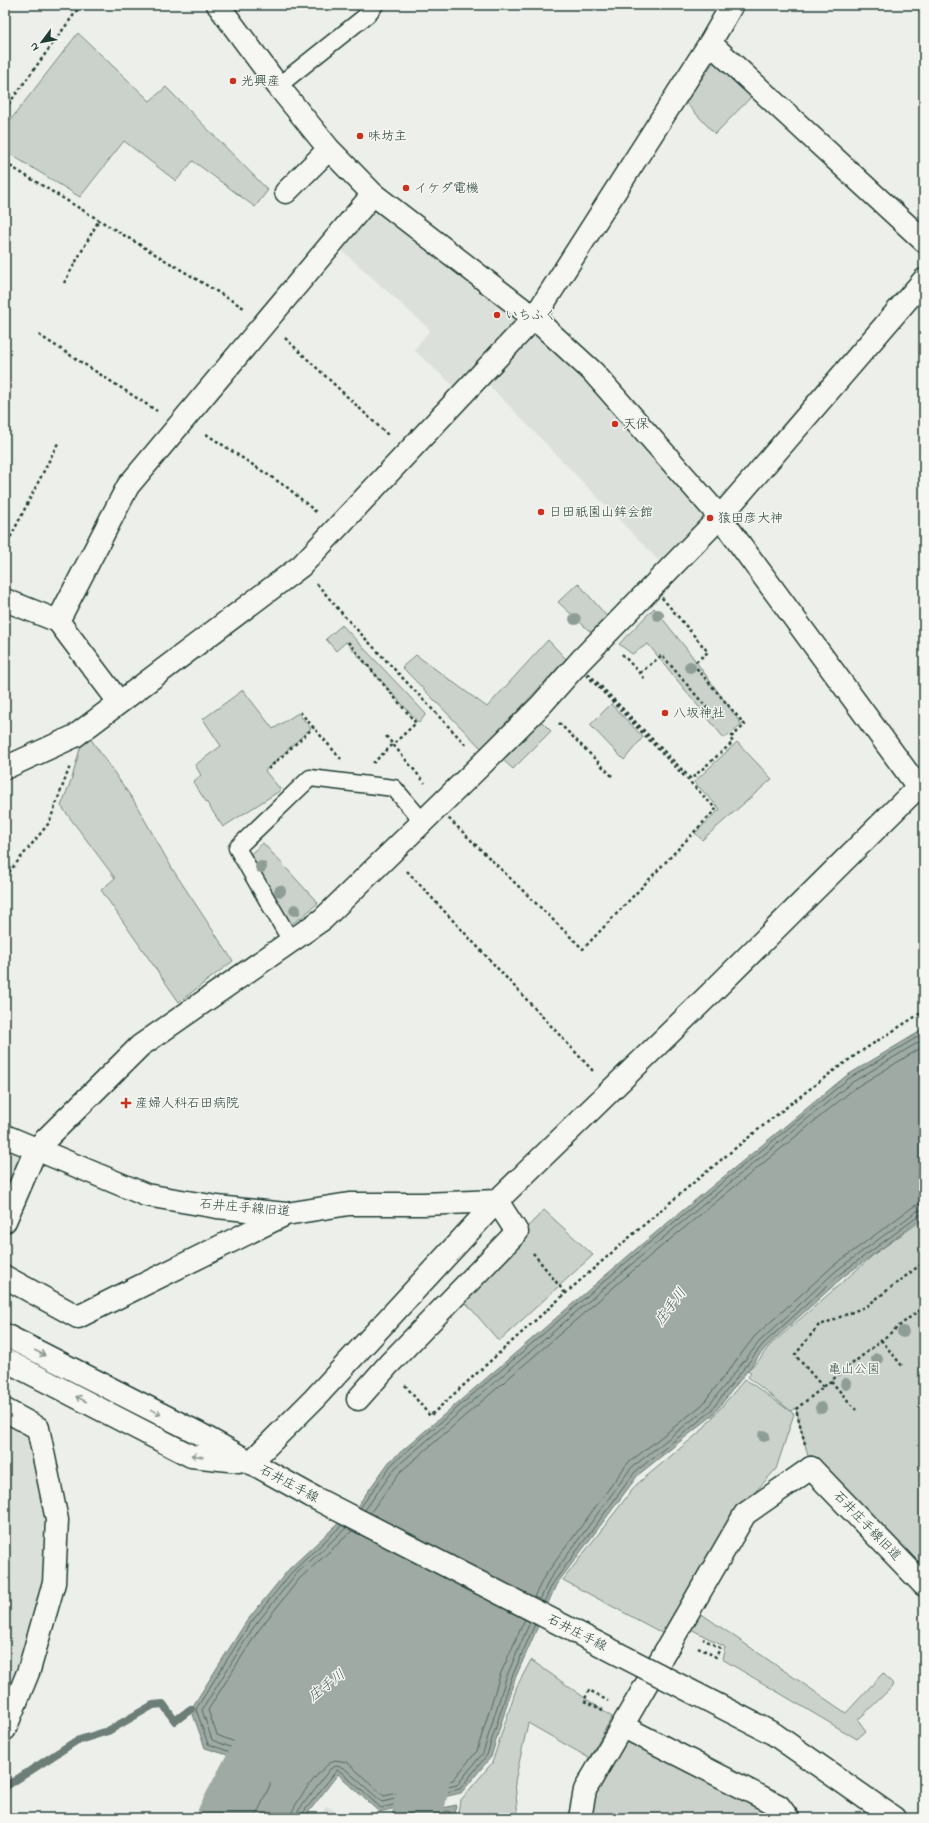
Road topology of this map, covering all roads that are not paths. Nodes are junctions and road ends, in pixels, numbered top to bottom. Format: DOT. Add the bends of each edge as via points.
graph roads {
  1 [pos="218,5"];
  2 [pos="375,5"];
  3 [pos="732,5"];
  4 [pos="710,43"];
  5 [pos="278,86"];
  6 [pos="329,149"];
  7 [pos="286,192"];
  8 [pos="373,194"];
  9 [pos="924,241"];
  10 [pos="924,280"];
  11 [pos="534,318"];
  12 [pos="720,517"];
  13 [pos="5,600"];
  14 [pos="58,621"];
  15 [pos="119,702"];
  16 [pos="5,768"];
  17 [pos="921,784"];
  18 [pos="423,822"];
  19 [pos="291,941"];
  20 [pos="5,1136"];
  21 [pos="36,1149"];
  22 [pos="497,1200"];
  23 [pos="286,1214"];
  24 [pos="5,1221"];
  25 [pos="5,1277"];
  26 [pos="5,1335"];
  27 [pos="5,1360"];
  28 [pos="358,1399"];
  29 [pos="5,1410"];
  30 [pos="250,1463"];
  31 [pos="924,1585"];
  32 [pos="620,1717"];
  33 [pos="7,1720"];
  34 [pos="580,1818"];
  35 [pos="788,1818"];
  36 [pos="894,1818"];
  1 -- 5 [label="street"];
  2 -- 5 [label="lane" via="367,15"];
  3 -- 4 [label="street"];
  4 -- 9 [label="street"];
  4 -- 11 [label="street"];
  5 -- 6 [label="street"];
  6 -- 7 [label="street"];
  6 -- 8 [label="street"];
  8 -- 11 [label="street"];
  8 -- 14 [label="street" via="128,486"];
  10 -- 12 [label="street"];
  11 -- 12 [label="street" via="593,372"];
  11 -- 15 [label="street" via="301,566"];
  12 -- 17 [label="street"];
  12 -- 18 [label="street" via="610,641"];
  13 -- 14 [label="street"];
  14 -- 15 [label="street"];
  15 -- 16 [label="street" via="75,736"];
  17 -- 22 [label="street" via="713,992"];
  18 -- 19 [label="street" via="323,919"];
  18 -- 19 [label="lane" via="394,788 310,778 237,848"];
  19 -- 21 [label="street" via="140,1046"];
  20 -- 21 [label="street, 石井庄手線旧道"];
  21 -- 23 [label="street, 石井庄手線旧道" via="146,1195 217,1207"];
  21 -- 24 [label="street"];
  22 -- 23 [label="street, 石井庄手線旧道" via="350,1204"];
  22 -- 28 [label="street" via="517,1232"];
  22 -- 30 [label="street" via="314,1400"];
  23 -- 25 [label="street" via="78,1316"];
  26 -- 30 [label="street, 石井庄手線, one-way" via="198,1433"];
  30 -- 27 [label="street, 石井庄手線, one-way" via="191,1456"];
  29 -- 33 [label="street" via="38,1428 57,1520 54,1583 29,1670"];
  30 -- 36 [label="street, 石井庄手線, bridge" via="774,1734"];
  31 -- 32 [label="street, 石井庄手線旧道" via="811,1468 745,1514"];
  32 -- 34 [label="street" via="585,1790"];
  32 -- 35 [label="street" via="779,1806"];
}
